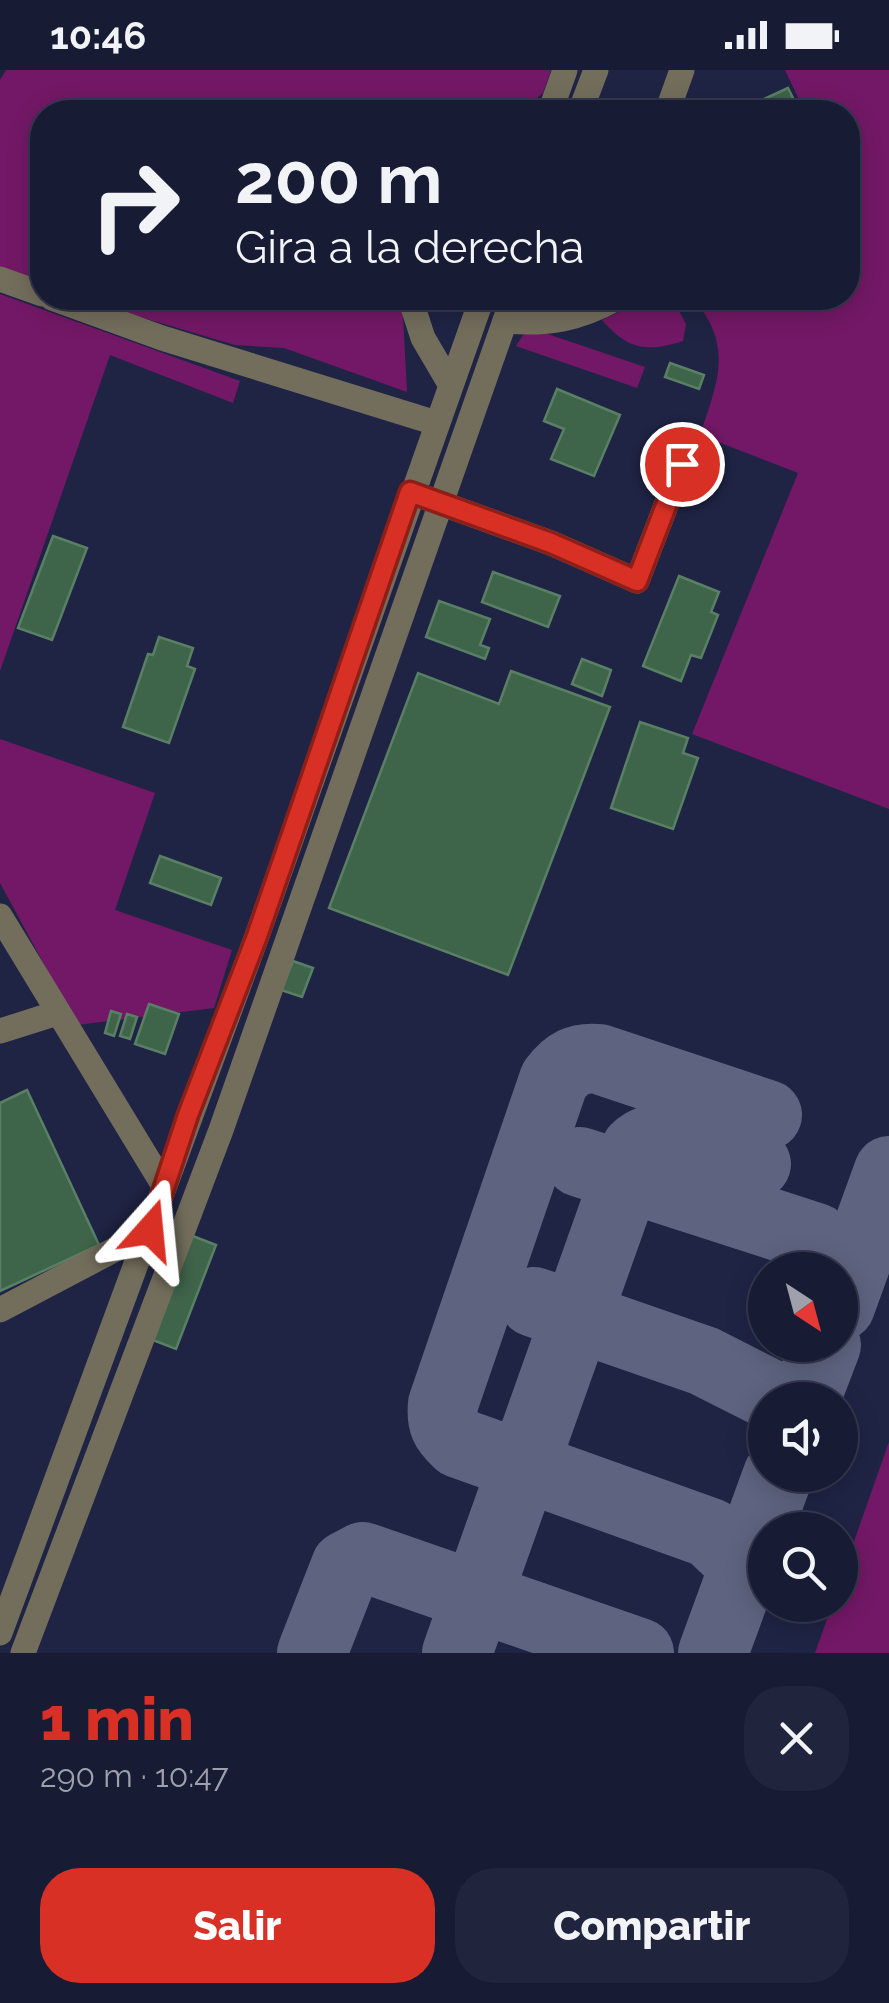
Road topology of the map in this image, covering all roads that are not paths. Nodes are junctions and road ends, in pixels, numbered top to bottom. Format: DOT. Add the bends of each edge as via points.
graph roads {
  1 [pos="565,70"];
  2 [pos="596,70"];
  3 [pos="682,70"];
  4 [pos="554,100"];
  5 [pos="585,100"];
  6 [pos="671,100"];
  7 [pos="0,278"];
  8 [pos="30,289"];
  9 [pos="85,310"];
  10 [pos="414,310"];
  11 [pos="478,310"];
  12 [pos="509,310"];
  13 [pos="591,310"];
  14 [pos="450,384"];
  15 [pos="436,423"];
  16 [pos="682,464"];
  17 [pos="410,492"];
  18 [pos="441,504"];
  19 [pos="0,916"];
  20 [pos="57,1013"];
  21 [pos="0,1032"];
  22 [pos="188,1115"];
  23 [pos="221,1130"];
  24 [pos="164,1186"];
  25 [pos="150,1230"];
  26 [pos="0,1310"];
  27 [pos="1,1627"];
  28 [pos="23,1653"];
  1 -- 4 [label="lane"];
  2 -- 5 [label="lane"];
  3 -- 6 [label="lane"];
  7 -- 8 [label="lane"];
  9 -- 15 [label="lane"];
  10 -- 14 [label="lane"];
  11 -- 14 [label="lane"];
  12 -- 13 [label="lane" via="543,324"];
  12 -- 18 [label="lane"];
  14 -- 15 [label="lane"];
  15 -- 17 [label="lane"];
  16 -- 18 [label="lane" via="637,581"];
  17 -- 18 [label="lane"];
  17 -- 22 [label="lane"];
  18 -- 23 [label="lane"];
  19 -- 20 [label="lane"];
  20 -- 21 [label="lane"];
  20 -- 24 [label="lane"];
  22 -- 23 [label="lane"];
  22 -- 24 [label="lane"];
  23 -- 28 [label="lane"];
  24 -- 25 [label="lane"];
  25 -- 26 [label="lane"];
  25 -- 27 [label="lane"];
}
